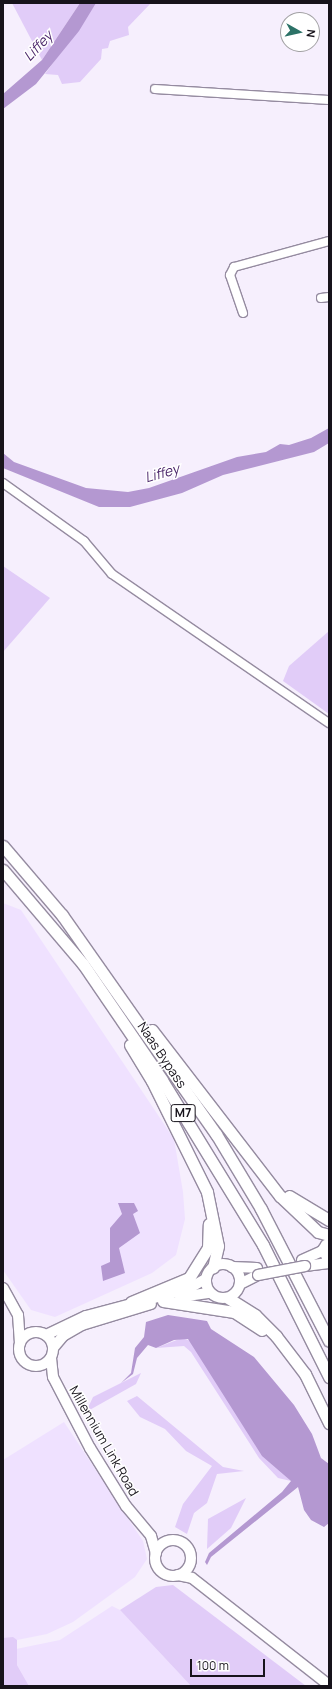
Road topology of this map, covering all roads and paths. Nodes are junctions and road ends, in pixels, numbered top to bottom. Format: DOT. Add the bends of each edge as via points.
graph roads {
  1 [pos="155,89"];
  2 [pos="329,100"];
  3 [pos="329,240"];
  4 [pos="243,313"];
  5 [pos="3,483"];
  6 [pos="329,723"];
  7 [pos="3,846"];
  8 [pos="3,870"];
  9 [pos="32,905"];
  10 [pos="100,969"];
  11 [pos="260,1170"];
  12 [pos="200,1178"];
  13 [pos="329,1220"];
  14 [pos="328,1240"];
  15 [pos="304,1263"];
  16 [pos="329,1263"];
  17 [pos="213,1267"];
  18 [pos="232,1267"];
  19 [pos="258,1272"];
  20 [pos="205,1279"];
  21 [pos="240,1284"];
  22 [pos="3,1288"];
  23 [pos="210,1293"];
  24 [pos="228,1298"];
  25 [pos="163,1301"];
  26 [pos="131,1302"];
  27 [pos="18,1315"];
  28 [pos="36,1332"];
  29 [pos="46,1335"];
  30 [pos="329,1341"];
  31 [pos="20,1343"];
  32 [pos="288,1352"];
  33 [pos="52,1353"];
  34 [pos="38,1366"];
  35 [pos="53,1376"];
  36 [pos="329,1377"];
  37 [pos="329,1423"];
  38 [pos="150,1536"];
  39 [pos="165,1542"];
  40 [pos="156,1552"];
  41 [pos="189,1566"];
  42 [pos="178,1575"];
  43 [pos="192,1578"];
  44 [pos="329,1685"];
  1 -- 2 [label="street"];
  3 -- 4 [label="street" via="234,267 230,275"];
  5 -- 6 [label="street" via="84,541 112,574"];
  7 -- 10 [label="highway, Naas Bypass / M7" via="62,915"];
  8 -- 9 [label="highway, Naas Bypass / M7"];
  9 -- 12 [label="highway, M7" via="152,1081"];
  9 -- 36 [label="highway, Naas Bypass / M7" via="83,964 167,1087 263,1245"];
  10 -- 11 [label="highway, M7" via="139,1013"];
  10 -- 30 [label="highway, Naas Bypass / M7" via="216,1134 261,1209"];
  11 -- 13 [label="highway, M7" via="300,1205"];
  11 -- 14 [label="highway, M7" via="301,1217"];
  12 -- 17 [label="highway, M7" via="217,1236 217,1255"];
  12 -- 26 [label="highway, M7" via="210,1238 200,1267 178,1284"];
  14 -- 15 [label="main road" via="322,1251"];
  14 -- 16 [label="main road"];
  15 -- 16 [label="main road"];
  15 -- 19 [label="main road, bridge"];
  17 -- 18 [label="main road" via="225,1264"];
  17 -- 20 [label="main road"];
  18 -- 19 [label="main road"];
  18 -- 21 [label="main road" via="239,1275"];
  19 -- 21 [label="main road"];
  20 -- 23 [label="main road"];
  20 -- 26 [label="main road" via="188,1289"];
  21 -- 24 [label="main road"];
  22 -- 27 [label="main road"];
  23 -- 24 [label="main road" via="218,1298"];
  23 -- 25 [label="main road"];
  24 -- 32 [label="highway" via="255,1315"];
  25 -- 32 [label="highway" via="234,1312"];
  25 -- 33 [label="main road" via="82,1325 63,1336"];
  26 -- 29 [label="main road" via="86,1316"];
  27 -- 28 [label="main road"];
  27 -- 31 [label="main road"];
  28 -- 29 [label="main road"];
  28 -- 31 [label="main road" via="26,1335"];
  29 -- 33 [label="main road"];
  31 -- 34 [label="main road" via="24,1362"];
  32 -- 37 [label="highway" via="305,1374"];
  33 -- 34 [label="main road"];
  33 -- 35 [label="main road, Millennium Link Road"];
  34 -- 35 [label="main road, Millennium Link Road"];
  35 -- 38 [label="main road, Millennium Link Road" via="90,1448 126,1506"];
  38 -- 39 [label="main road, Millennium Link Road"];
  38 -- 40 [label="main road, Millennium Link Road"];
  39 -- 40 [label="main road"];
  39 -- 41 [label="main road" via="180,1541 187,1547"];
  40 -- 42 [label="main road" via="161,1571"];
  41 -- 42 [label="main road"];
  41 -- 43 [label="main road"];
  42 -- 43 [label="main road"];
  43 -- 44 [label="main road"];
}
